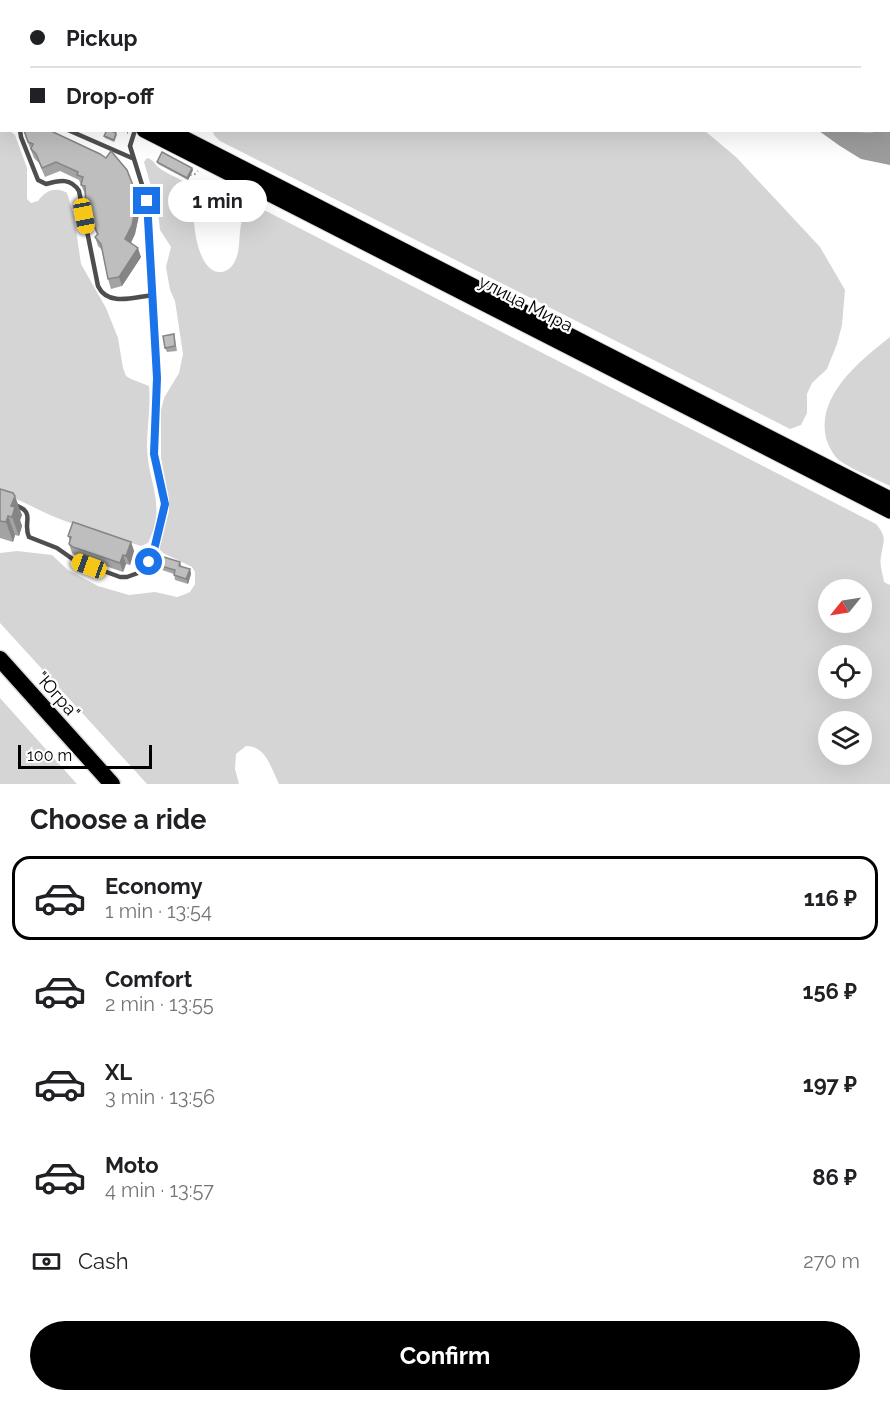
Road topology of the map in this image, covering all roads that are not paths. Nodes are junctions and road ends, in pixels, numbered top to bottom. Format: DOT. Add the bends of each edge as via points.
graph roads {
  1 [pos="21,132"];
  2 [pos="73,132"];
  3 [pos="134,132"];
  4 [pos="148,132"];
  5 [pos="172,132"];
  6 [pos="132,158"];
  7 [pos="153,294"];
  8 [pos="890,499"];
  9 [pos="9,503"];
  10 [pos="890,511"];
  11 [pos="0,659"];
  12 [pos="111,784"];
  1 -- 7 [label="lane" via="38,180 46,184 65,180 79,191 98,286 104,295 118,300"];
  2 -- 6 [label="lane"];
  3 -- 6 [label="lane" via="129,143"];
  4 -- 10 [label="main road, улица Мира"];
  5 -- 8 [label="main road, улица Мира"];
  6 -- 7 [label="lane" via="147,201"];
  7 -- 9 [label="lane" via="157,378 154,454 165,504 154,550 145,569 120,577 74,560 29,537 28,515"];
  11 -- 12 [label="highway, \"Югра\""];
}
